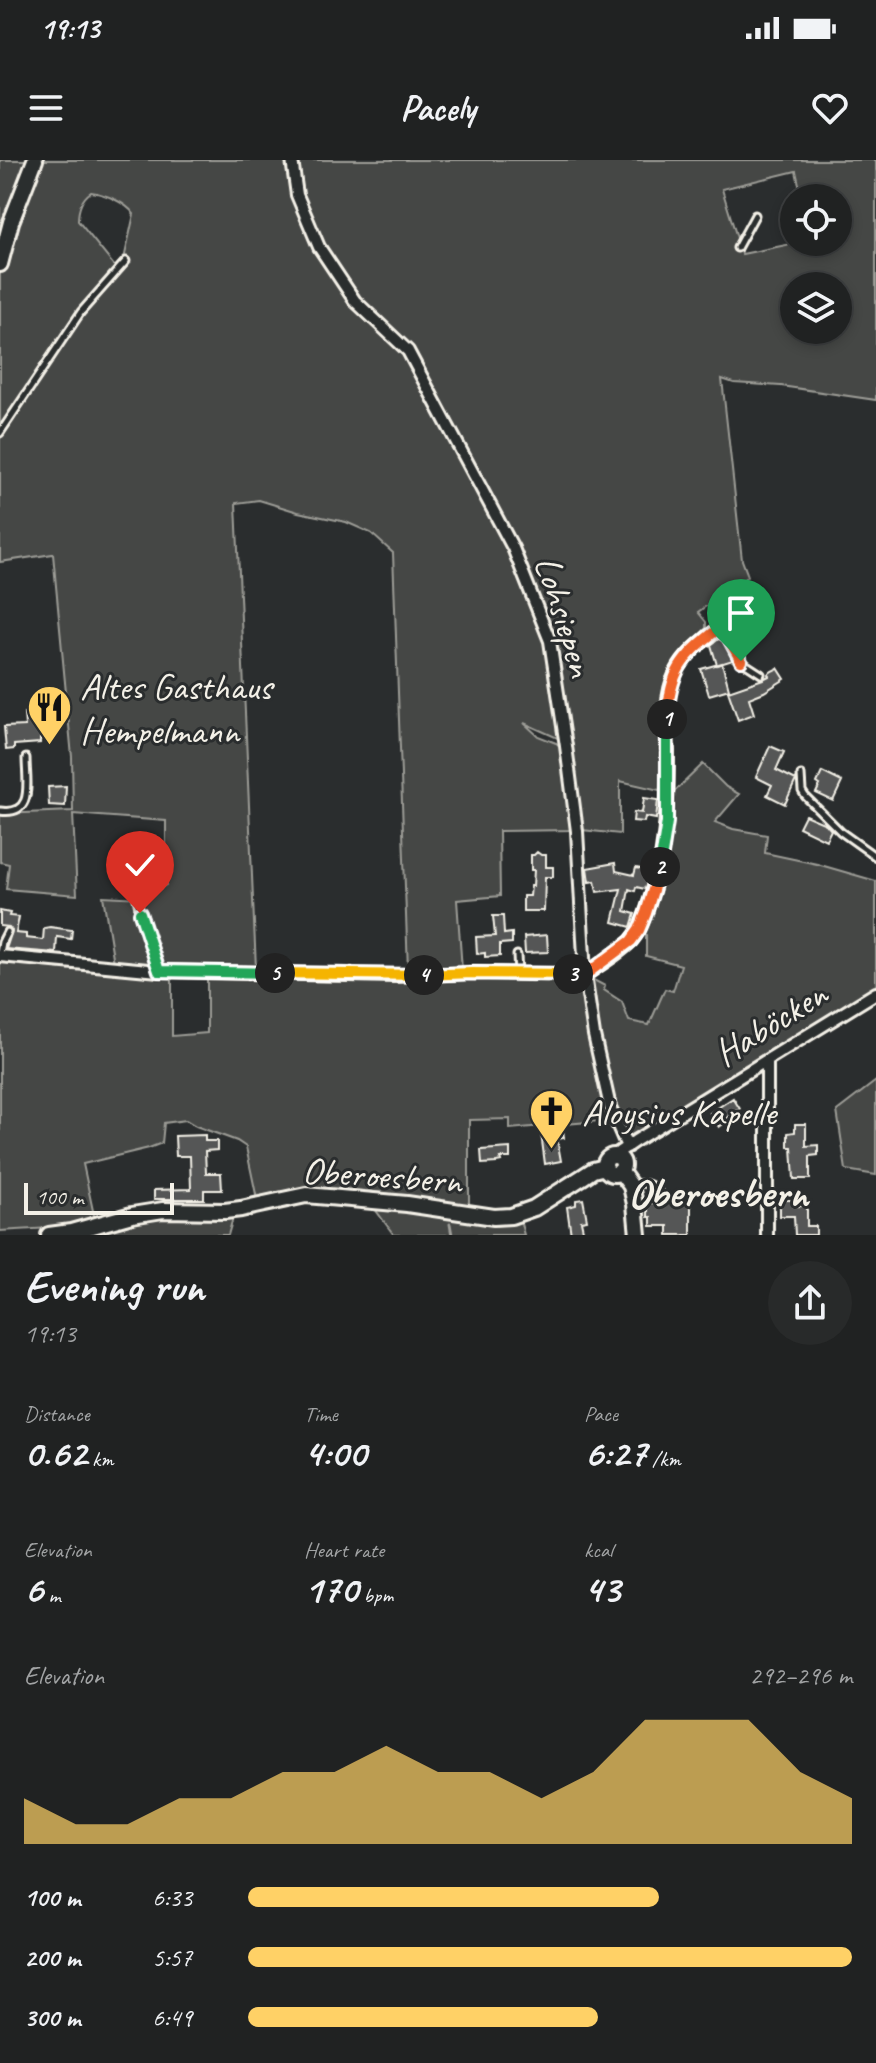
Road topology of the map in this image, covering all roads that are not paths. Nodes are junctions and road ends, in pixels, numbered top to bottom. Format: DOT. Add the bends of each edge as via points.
graph roads {
  1 [pos="35,160"];
  2 [pos="292,160"];
  3 [pos="755,215"];
  4 [pos="737,248"];
  5 [pos="126,261"];
  6 [pos="0,264"];
  7 [pos="0,433"];
  8 [pos="719,629"];
  9 [pos="761,674"];
  10 [pos="26,758"];
  11 [pos="801,775"];
  12 [pos="0,811"];
  13 [pos="876,857"];
  14 [pos="153,880"];
  15 [pos="7,932"];
  16 [pos="0,955"];
  17 [pos="517,955"];
  18 [pos="159,971"];
  19 [pos="518,974"];
  20 [pos="585,975"];
  21 [pos="876,993"];
  22 [pos="767,1062"];
  23 [pos="617,1161"];
  24 [pos="631,1186"];
  25 [pos="661,1195"];
  26 [pos="49,1235"];
  27 [pos="638,1235"];
  28 [pos="767,1235"];
  1 -- 6 [label="street"];
  2 -- 20 [label="street, Lohsiepen" via="297,195 319,247 355,301 408,351 513,548 550,641 577,831"];
  3 -- 4 [label="lane"];
  5 -- 7 [label="lane" via="81,312"];
  8 -- 9 [label="lane" via="741,661"];
  8 -- 20 [label="street" via="685,658 672,682 667,822 646,913 631,941"];
  10 -- 12 [label="lane" via="24,805"];
  11 -- 13 [label="lane" via="805,796"];
  14 -- 18 [label="lane" via="136,894"];
  15 -- 16 [label="lane"];
  16 -- 18 [label="street"];
  17 -- 19 [label="lane"];
  18 -- 19 [label="street"];
  19 -- 20 [label="street"];
  20 -- 23 [label="street, Lohsiepen"];
  21 -- 22 [label="street, Haböcken"];
  22 -- 23 [label="street, Haböcken"];
  22 -- 28 [label="street"];
  23 -- 24 [label="street"];
  23 -- 26 [label="street, Oberoesbern" via="511,1216 306,1195 225,1211 163,1210"];
  24 -- 25 [label="lane" via="652,1184"];
  24 -- 27 [label="street"];
}
